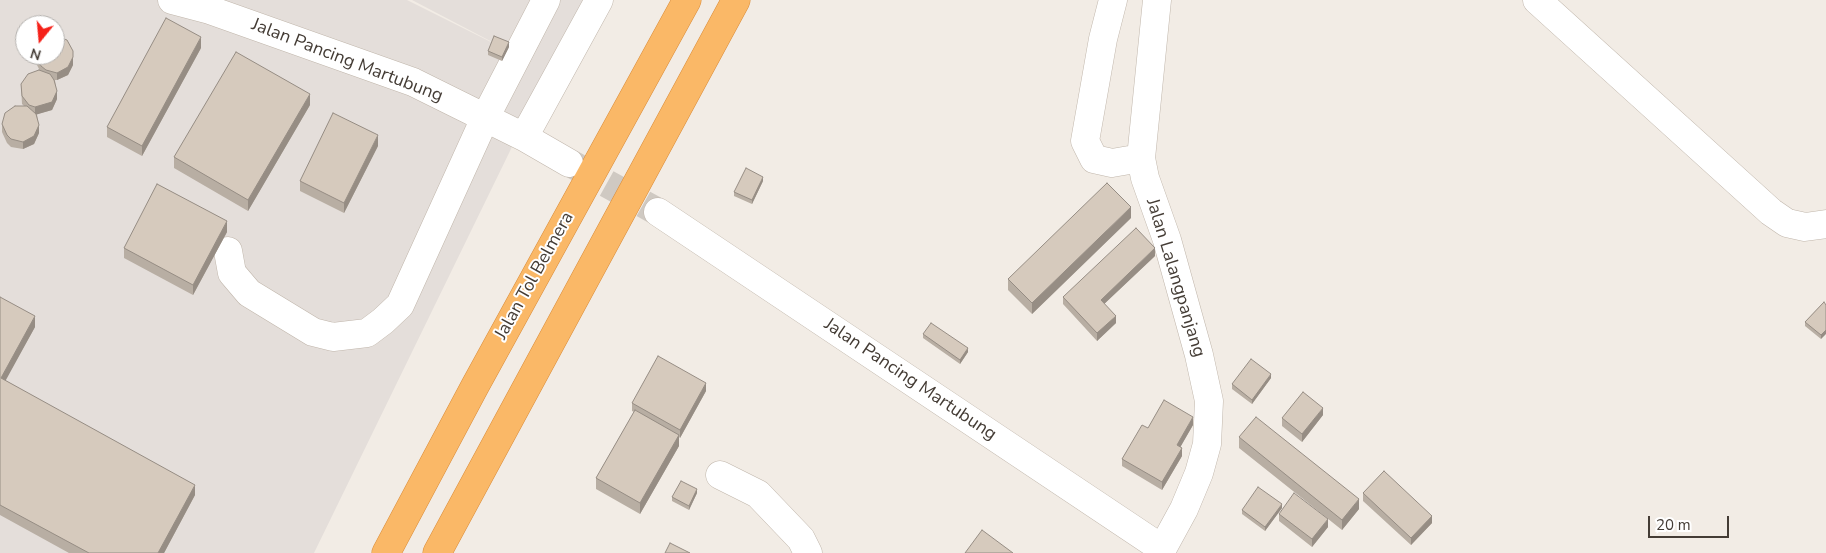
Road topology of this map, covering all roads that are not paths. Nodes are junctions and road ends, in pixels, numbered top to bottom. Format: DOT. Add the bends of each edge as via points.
graph roads {
  1 [pos="172,0"];
  2 [pos="546,0"];
  3 [pos="599,0"];
  4 [pos="687,0"];
  5 [pos="736,0"];
  6 [pos="1113,0"];
  7 [pos="1157,0"];
  8 [pos="1537,0"];
  9 [pos="485,118"];
  10 [pos="524,137"];
  11 [pos="1141,158"];
  12 [pos="569,163"];
  13 [pos="658,212"];
  14 [pos="1826,224"];
  15 [pos="228,251"];
  16 [pos="720,475"];
  17 [pos="1160,550"];
  18 [pos="386,553"];
  19 [pos="437,553"];
  20 [pos="808,553"];
  1 -- 9 [label="street, Jalan Pancing Martubung" via="210,10 413,82"];
  2 -- 9 [label="street"];
  3 -- 10 [label="street"];
  4 -- 18 [label="highway, Jalan Tol Belmera"];
  5 -- 19 [label="highway"];
  6 -- 11 [label="street" via="1085,140 1094,159 1112,164"];
  7 -- 11 [label="street, Jalan Lalangpanjang"];
  8 -- 14 [label="street" via="1771,212 1787,223 1805,227"];
  9 -- 10 [label="street, Jalan Pancing Martubung"];
  9 -- 15 [label="street" via="400,305 366,333 333,337 313,332 249,293 232,273"];
  10 -- 12 [label="street, Jalan Pancing Martubung"];
  11 -- 17 [label="street, Jalan Lalangpanjang" via="1144,178 1167,240 1197,345 1208,401 1207,444 1199,473 1184,509"];
  13 -- 17 [label="street, Jalan Pancing Martubung"];
  16 -- 20 [label="street" via="758,494 802,539"];
}
